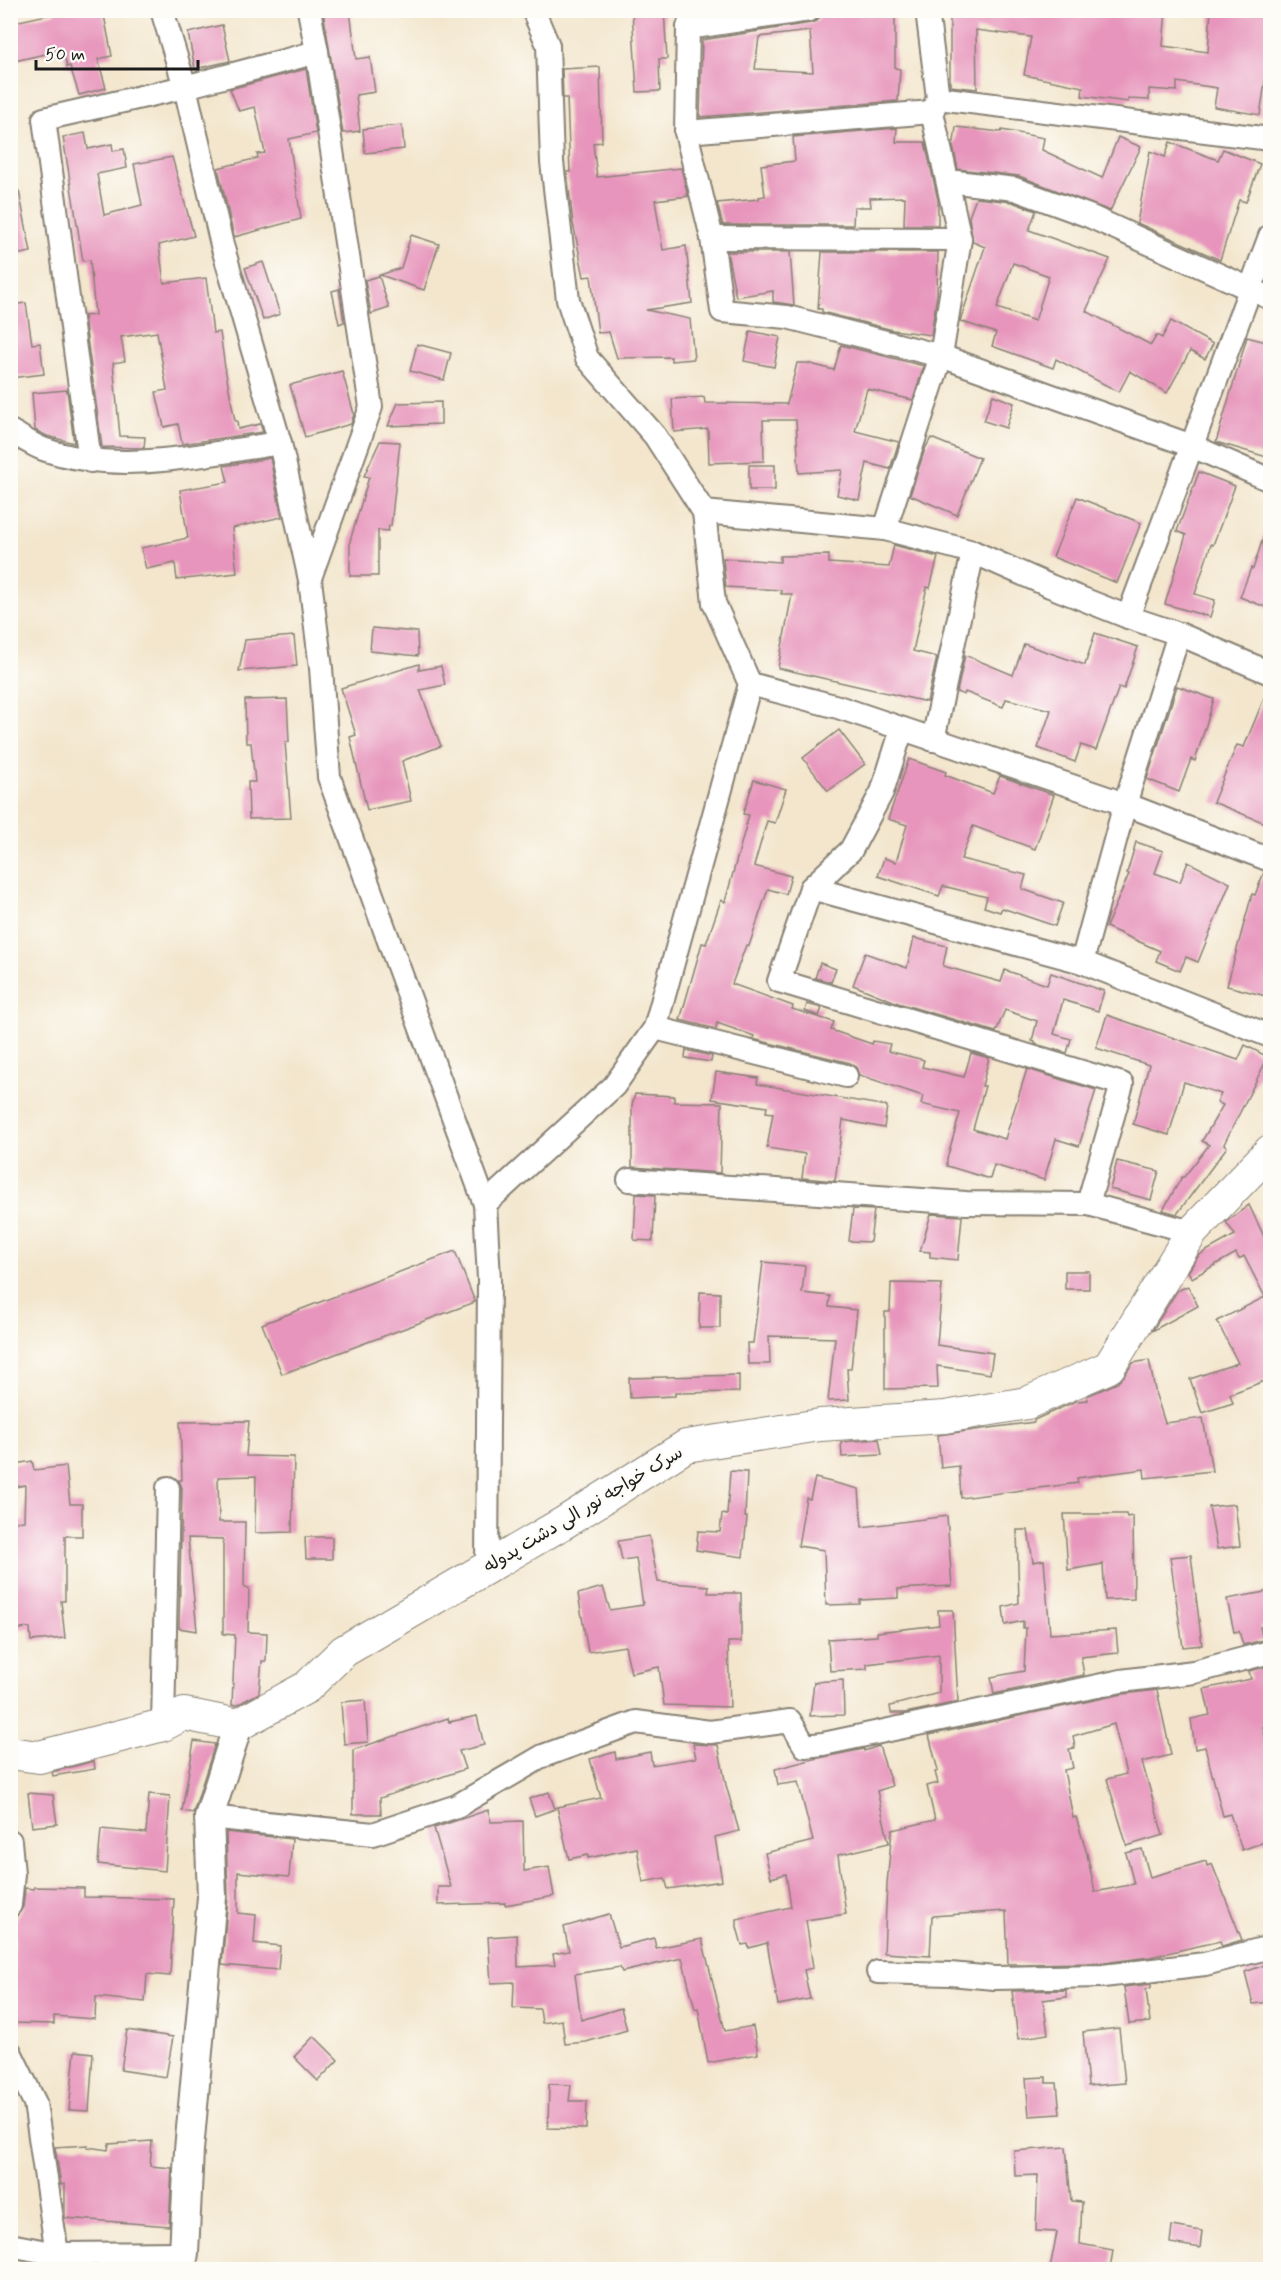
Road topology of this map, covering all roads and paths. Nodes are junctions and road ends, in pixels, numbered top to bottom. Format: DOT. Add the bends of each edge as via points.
graph roads {
  1 [pos="162,10"];
  2 [pos="309,10"];
  3 [pos="533,10"];
  4 [pos="809,10"];
  5 [pos="927,10"];
  6 [pos="691,19"];
  7 [pos="317,52"];
  8 [pos="185,87"];
  9 [pos="935,105"];
  10 [pos="686,132"];
  11 [pos="1270,139"];
  12 [pos="948,181"];
  13 [pos="1270,236"];
  14 [pos="712,238"];
  15 [pos="960,239"];
  16 [pos="1261,294"];
  17 [pos="941,356"];
  18 [pos="10,431"];
  19 [pos="280,443"];
  20 [pos="1192,446"];
  21 [pos="90,461"];
  22 [pos="1270,480"];
  23 [pos="704,512"];
  24 [pos="885,529"];
  25 [pos="973,552"];
  26 [pos="310,580"];
  27 [pos="1128,617"];
  28 [pos="1179,634"];
  29 [pos="1270,673"];
  30 [pos="750,684"];
  31 [pos="902,729"];
  32 [pos="933,740"];
  33 [pos="1125,804"];
  34 [pos="1270,860"];
  35 [pos="811,888"];
  36 [pos="1082,962"];
  37 [pos="655,1028"];
  38 [pos="1270,1036"];
  39 [pos="846,1076"];
  40 [pos="1270,1151"];
  41 [pos="629,1180"];
  42 [pos="485,1204"];
  43 [pos="1088,1204"];
  44 [pos="1192,1232"];
  45 [pos="168,1488"];
  46 [pos="487,1567"];
  47 [pos="1270,1652"];
  48 [pos="163,1725"];
  49 [pos="238,1725"];
  50 [pos="10,1753"];
  51 [pos="209,1817"];
  52 [pos="10,1841"];
  53 [pos="10,1905"];
  54 [pos="1270,1947"];
  55 [pos="878,1972"];
  56 [pos="10,2052"];
  57 [pos="10,2245"];
  58 [pos="57,2254"];
  59 [pos="183,2261"];
  1 -- 8 [label="street"];
  2 -- 7 [label="street"];
  3 -- 23 [label="street" via="548,45 552,162 568,300 587,358 655,436"];
  4 -- 6 [label="street"];
  5 -- 9 [label="street"];
  6 -- 10 [label="street"];
  7 -- 8 [label="street"];
  7 -- 26 [label="street" via="371,407"];
  8 -- 19 [label="street" via="222,245"];
  8 -- 21 [label="street" via="44,119"];
  9 -- 10 [label="street"];
  9 -- 11 [label="street"];
  9 -- 12 [label="street"];
  10 -- 14 [label="street"];
  12 -- 15 [label="street"];
  12 -- 16 [label="street" via="1015,189 1089,216"];
  13 -- 16 [label="street"];
  14 -- 15 [label="street"];
  14 -- 17 [label="street" via="722,311 787,317"];
  15 -- 17 [label="street"];
  16 -- 20 [label="street"];
  17 -- 20 [label="street"];
  17 -- 24 [label="street"];
  18 -- 21 [label="street" via="41,449"];
  19 -- 21 [label="street" via="147,462"];
  19 -- 26 [label="street"];
  20 -- 22 [label="street"];
  20 -- 27 [label="street"];
  23 -- 24 [label="street"];
  23 -- 30 [label="street" via="714,603"];
  24 -- 25 [label="street"];
  25 -- 27 [label="street"];
  25 -- 32 [label="street"];
  26 -- 42 [label="street" via="329,777"];
  27 -- 28 [label="street"];
  28 -- 29 [label="street"];
  28 -- 33 [label="street"];
  30 -- 31 [label="street"];
  30 -- 37 [label="street"];
  31 -- 32 [label="street"];
  31 -- 35 [label="street" via="882,792 851,850"];
  32 -- 33 [label="street"];
  33 -- 34 [label="street"];
  33 -- 36 [label="street"];
  35 -- 36 [label="street"];
  35 -- 43 [label="street" via="779,981 1122,1084"];
  36 -- 38 [label="street"];
  37 -- 39 [label="street"];
  37 -- 42 [label="street" via="614,1086"];
  40 -- 44 [label="main road, سرک خواجه نور الی دشت پدوله"];
  41 -- 43 [label="street" via="966,1203"];
  42 -- 46 [label="street" via="489,1279"];
  43 -- 44 [label="street"];
  44 -- 46 [label="main road, سرک خواجه نور الی دشت پدوله" via="1108,1367 1027,1403 945,1417 820,1425 686,1446"];
  45 -- 48 [label="street"];
  46 -- 49 [label="main road, سرک خواجه نور الی دشت پدوله" via="344,1651 307,1687"];
  47 -- 51 [label="street" via="1194,1672 1121,1681 805,1746 790,1721 710,1732 636,1722 543,1756 457,1806 373,1834"];
  48 -- 49 [label="main road" via="184,1714"];
  48 -- 50 [label="main road" via="39,1756"];
  49 -- 51 [label="street"];
  51 -- 59 [label="street" via="212,1897"];
  52 -- 53 [label="street"];
  54 -- 55 [label="street" via="1206,1964 1103,1976 994,1978"];
  56 -- 58 [label="street" via="35,2103"];
  57 -- 58 [label="street"];
  58 -- 59 [label="street"];
}
